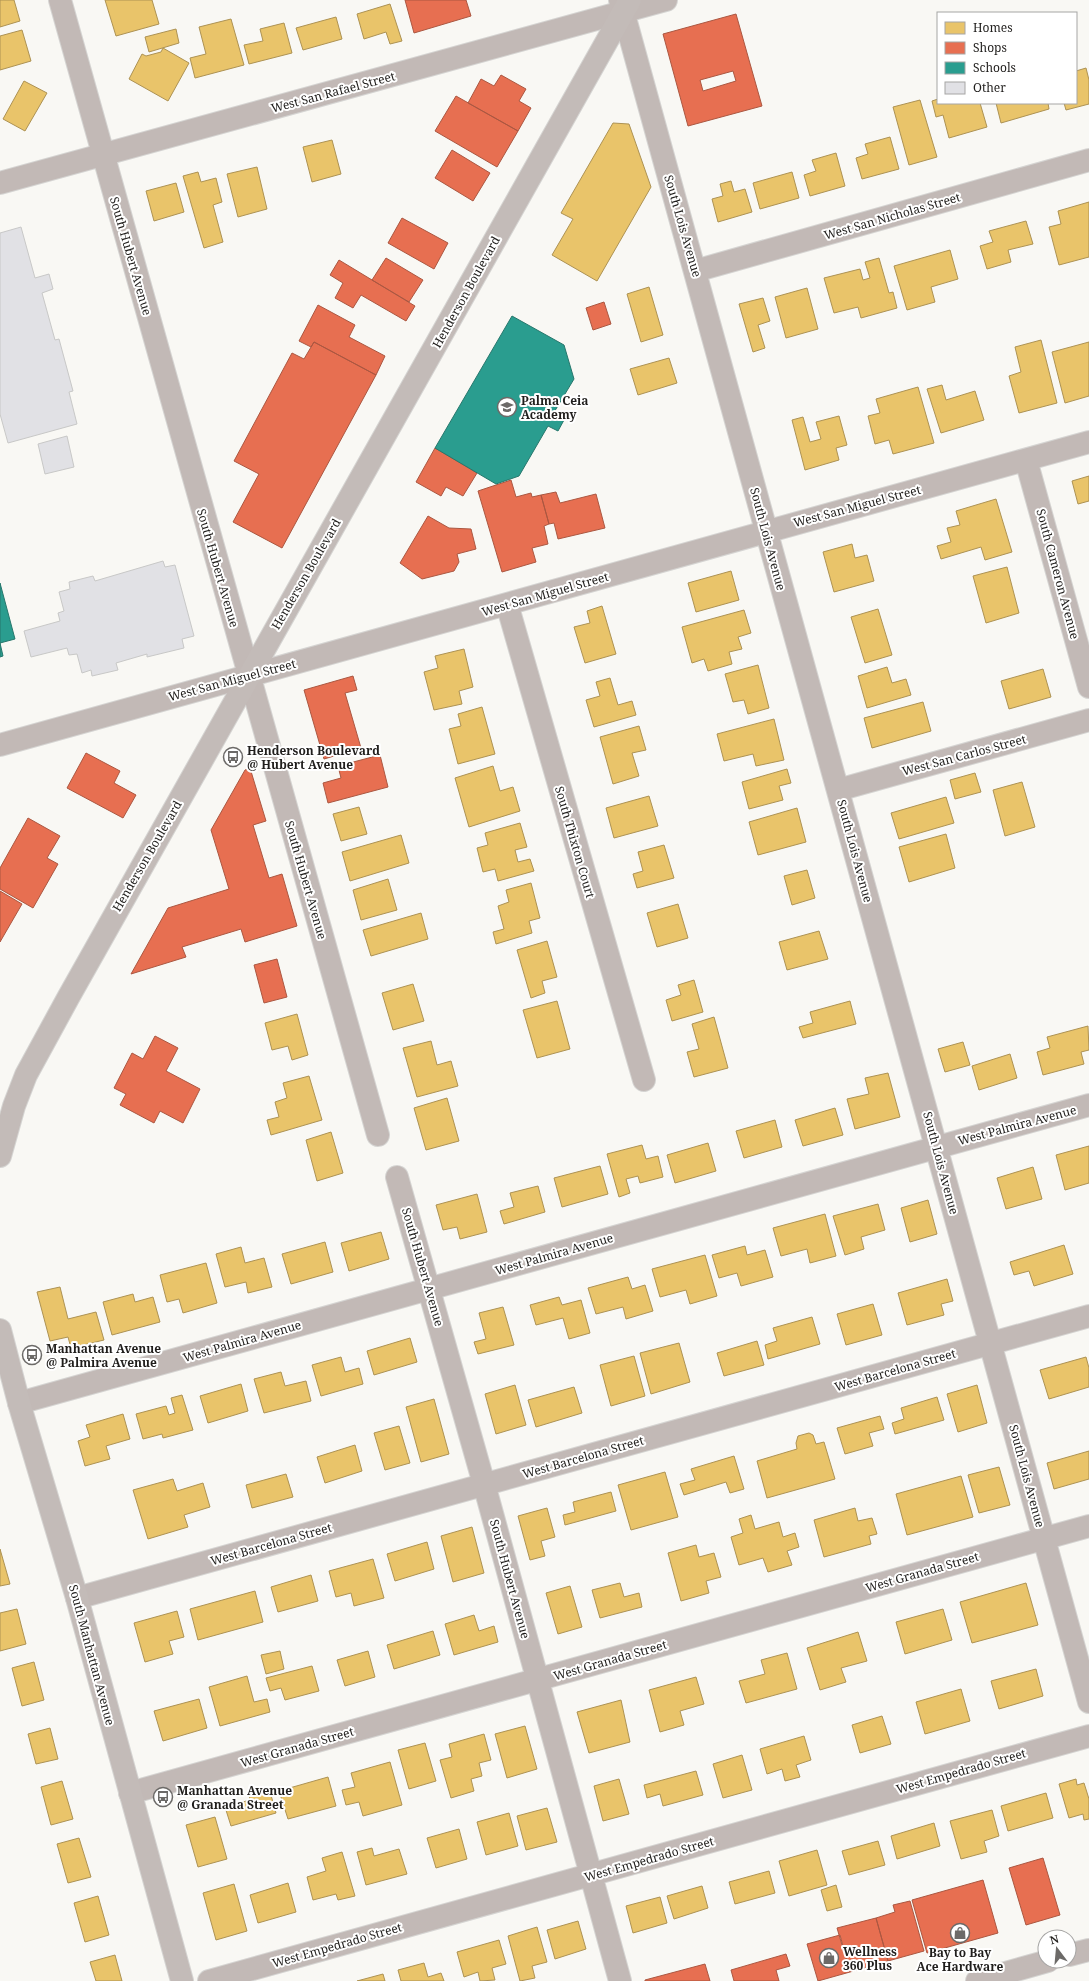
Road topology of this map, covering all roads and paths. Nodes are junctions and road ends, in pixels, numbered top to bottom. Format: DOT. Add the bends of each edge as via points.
graph roads {
  1 [pos="60,0"];
  2 [pos="666,0"];
  3 [pos="624,4"];
  4 [pos="102,155"];
  5 [pos="1089,160"];
  6 [pos="0,183"];
  7 [pos="695,271"];
  8 [pos="1089,442"];
  9 [pos="1026,460"];
  10 [pos="766,531"];
  11 [pos="507,604"];
  12 [pos="249,675"];
  13 [pos="1089,687"];
  14 [pos="1089,720"];
  15 [pos="0,745"];
  16 [pos="838,790"];
  17 [pos="644,1080"];
  18 [pos="1089,1105"];
  19 [pos="378,1135"];
  20 [pos="937,1147"];
  21 [pos="0,1156"];
  22 [pos="397,1178"];
  23 [pos="430,1289"];
  24 [pos="1089,1316"];
  25 [pos="0,1330"];
  26 [pos="991,1343"];
  27 [pos="5,1368"];
  28 [pos="19,1403"];
  29 [pos="484,1484"];
  30 [pos="1089,1526"];
  31 [pos="1044,1538"];
  32 [pos="77,1598"];
  33 [pos="537,1680"];
  34 [pos="1089,1702"];
  35 [pos="1089,1736"];
  36 [pos="130,1793"];
  37 [pos="591,1875"];
  38 [pos="1089,1950"];
  39 [pos="1077,1953"];
  40 [pos="1037,1964"];
  41 [pos="182,1981"];
  42 [pos="209,1981"];
  43 [pos="620,1981"];
  44 [pos="977,1981"];
  1 -- 4 [label="street, South Hubert Avenue"];
  2 -- 3 [label="street, West San Rafael Street"];
  3 -- 4 [label="street, West San Rafael Street"];
  3 -- 7 [label="street, South Lois Avenue"];
  3 -- 12 [label="main road, Henderson Boulevard"];
  4 -- 6 [label="street, West San Rafael Street"];
  4 -- 12 [label="street, South Hubert Avenue"];
  5 -- 7 [label="street, West San Nicholas Street"];
  7 -- 10 [label="street, South Lois Avenue"];
  8 -- 9 [label="street, West San Miguel Street"];
  9 -- 10 [label="street, West San Miguel Street"];
  9 -- 13 [label="street, South Cameron Avenue"];
  10 -- 11 [label="street, West San Miguel Street"];
  10 -- 16 [label="street, South Lois Avenue"];
  11 -- 12 [label="street, West San Miguel Street"];
  11 -- 17 [label="street, South Thixton Court"];
  12 -- 15 [label="street, West San Miguel Street"];
  12 -- 19 [label="street, South Hubert Avenue"];
  12 -- 21 [label="main road, Henderson Boulevard" via="26,1075"];
  14 -- 16 [label="street, West San Carlos Street"];
  16 -- 20 [label="street, South Lois Avenue"];
  18 -- 20 [label="street, West Palmira Avenue"];
  20 -- 23 [label="street, West Palmira Avenue"];
  20 -- 26 [label="street, South Lois Avenue"];
  22 -- 23 [label="street, South Hubert Avenue"];
  23 -- 28 [label="street, West Palmira Avenue"];
  23 -- 29 [label="street, South Hubert Avenue"];
  24 -- 26 [label="street, West Barcelona Street"];
  25 -- 27 [label="main road, South Manhattan Avenue"];
  26 -- 29 [label="street, West Barcelona Street"];
  26 -- 31 [label="street, South Lois Avenue"];
  27 -- 28 [label="main road, South Manhattan Avenue"];
  28 -- 32 [label="main road, South Manhattan Avenue"];
  29 -- 32 [label="street, West Barcelona Street"];
  29 -- 33 [label="street, South Hubert Avenue"];
  30 -- 31 [label="street, West Granada Street"];
  31 -- 33 [label="street, West Granada Street"];
  31 -- 34 [label="street, South Lois Avenue"];
  32 -- 36 [label="main road, South Manhattan Avenue"];
  33 -- 36 [label="street, West Granada Street"];
  33 -- 37 [label="street, South Hubert Avenue"];
  35 -- 37 [label="street, West Empedrado Street"];
  36 -- 41 [label="main road, South Manhattan Avenue"];
  37 -- 42 [label="street, West Empedrado Street"];
  37 -- 43 [label="street, South Hubert Avenue"];
  38 -- 39 [label="street"];
  40 -- 44 [label="street"];
}
